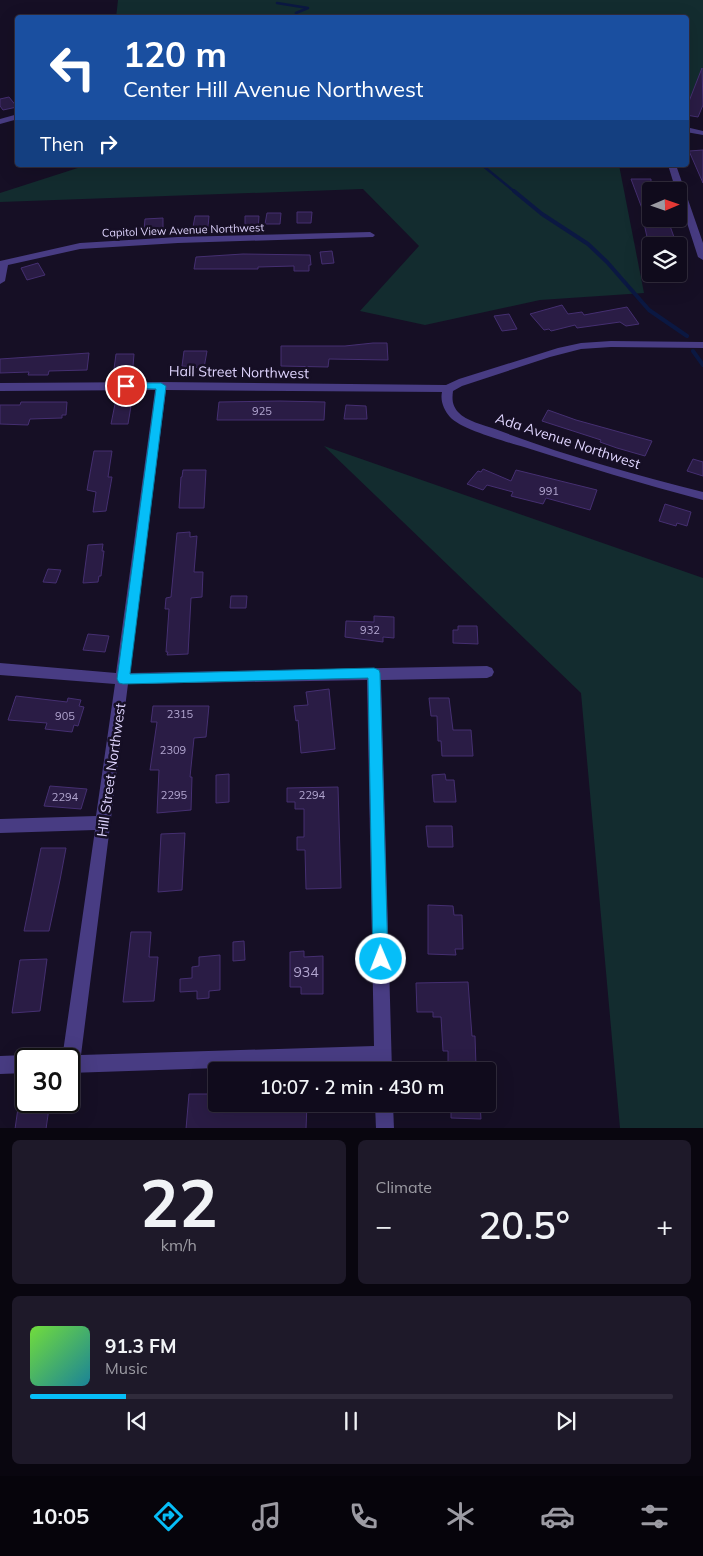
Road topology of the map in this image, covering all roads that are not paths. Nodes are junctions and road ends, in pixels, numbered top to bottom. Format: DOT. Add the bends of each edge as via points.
graph roads {
  1 [pos="15,117"];
  2 [pos="0,122"];
  3 [pos="689,130"];
  4 [pos="703,133"];
  5 [pos="673,167"];
  6 [pos="370,235"];
  7 [pos="703,257"];
  8 [pos="2,263"];
  9 [pos="0,281"];
  10 [pos="703,345"];
  11 [pos="161,386"];
  12 [pos="0,387"];
  13 [pos="448,389"];
  14 [pos="703,496"];
  15 [pos="0,669"];
  16 [pos="487,672"];
  17 [pos="374,673"];
  18 [pos="123,679"];
  19 [pos="104,823"];
  20 [pos="0,826"];
  21 [pos="72,1048"];
  22 [pos="383,1062"];
  23 [pos="15,1064"];
  24 [pos="80,1064"];
  25 [pos="208,1064"];
  26 [pos="0,1065"];
  27 [pos="384,1112"];
  28 [pos="385,1128"];
  1 -- 2 [label="street"];
  3 -- 4 [label="street"];
  5 -- 7 [label="street"];
  6 -- 8 [label="street, Capitol View Avenue Northwest" via="80,246"];
  8 -- 9 [label="street"];
  10 -- 13 [label="street" via="581,346 545,354 457,383"];
  11 -- 12 [label="street, Hall Street Northwest"];
  11 -- 13 [label="street, Hall Street Northwest"];
  11 -- 18 [label="street, Hill Street Northwest"];
  13 -- 14 [label="street, Ada Avenue Northwest" via="446,400 454,415 468,423 638,480"];
  15 -- 18 [label="street"];
  16 -- 17 [label="street"];
  17 -- 18 [label="street"];
  17 -- 22 [label="street"];
  18 -- 19 [label="street, Hill Street Northwest"];
  19 -- 20 [label="street"];
  19 -- 21 [label="street, Hill Street Northwest"];
  23 -- 26 [label="street"];
  24 -- 25 [label="street"];
  27 -- 28 [label="street"];
}
